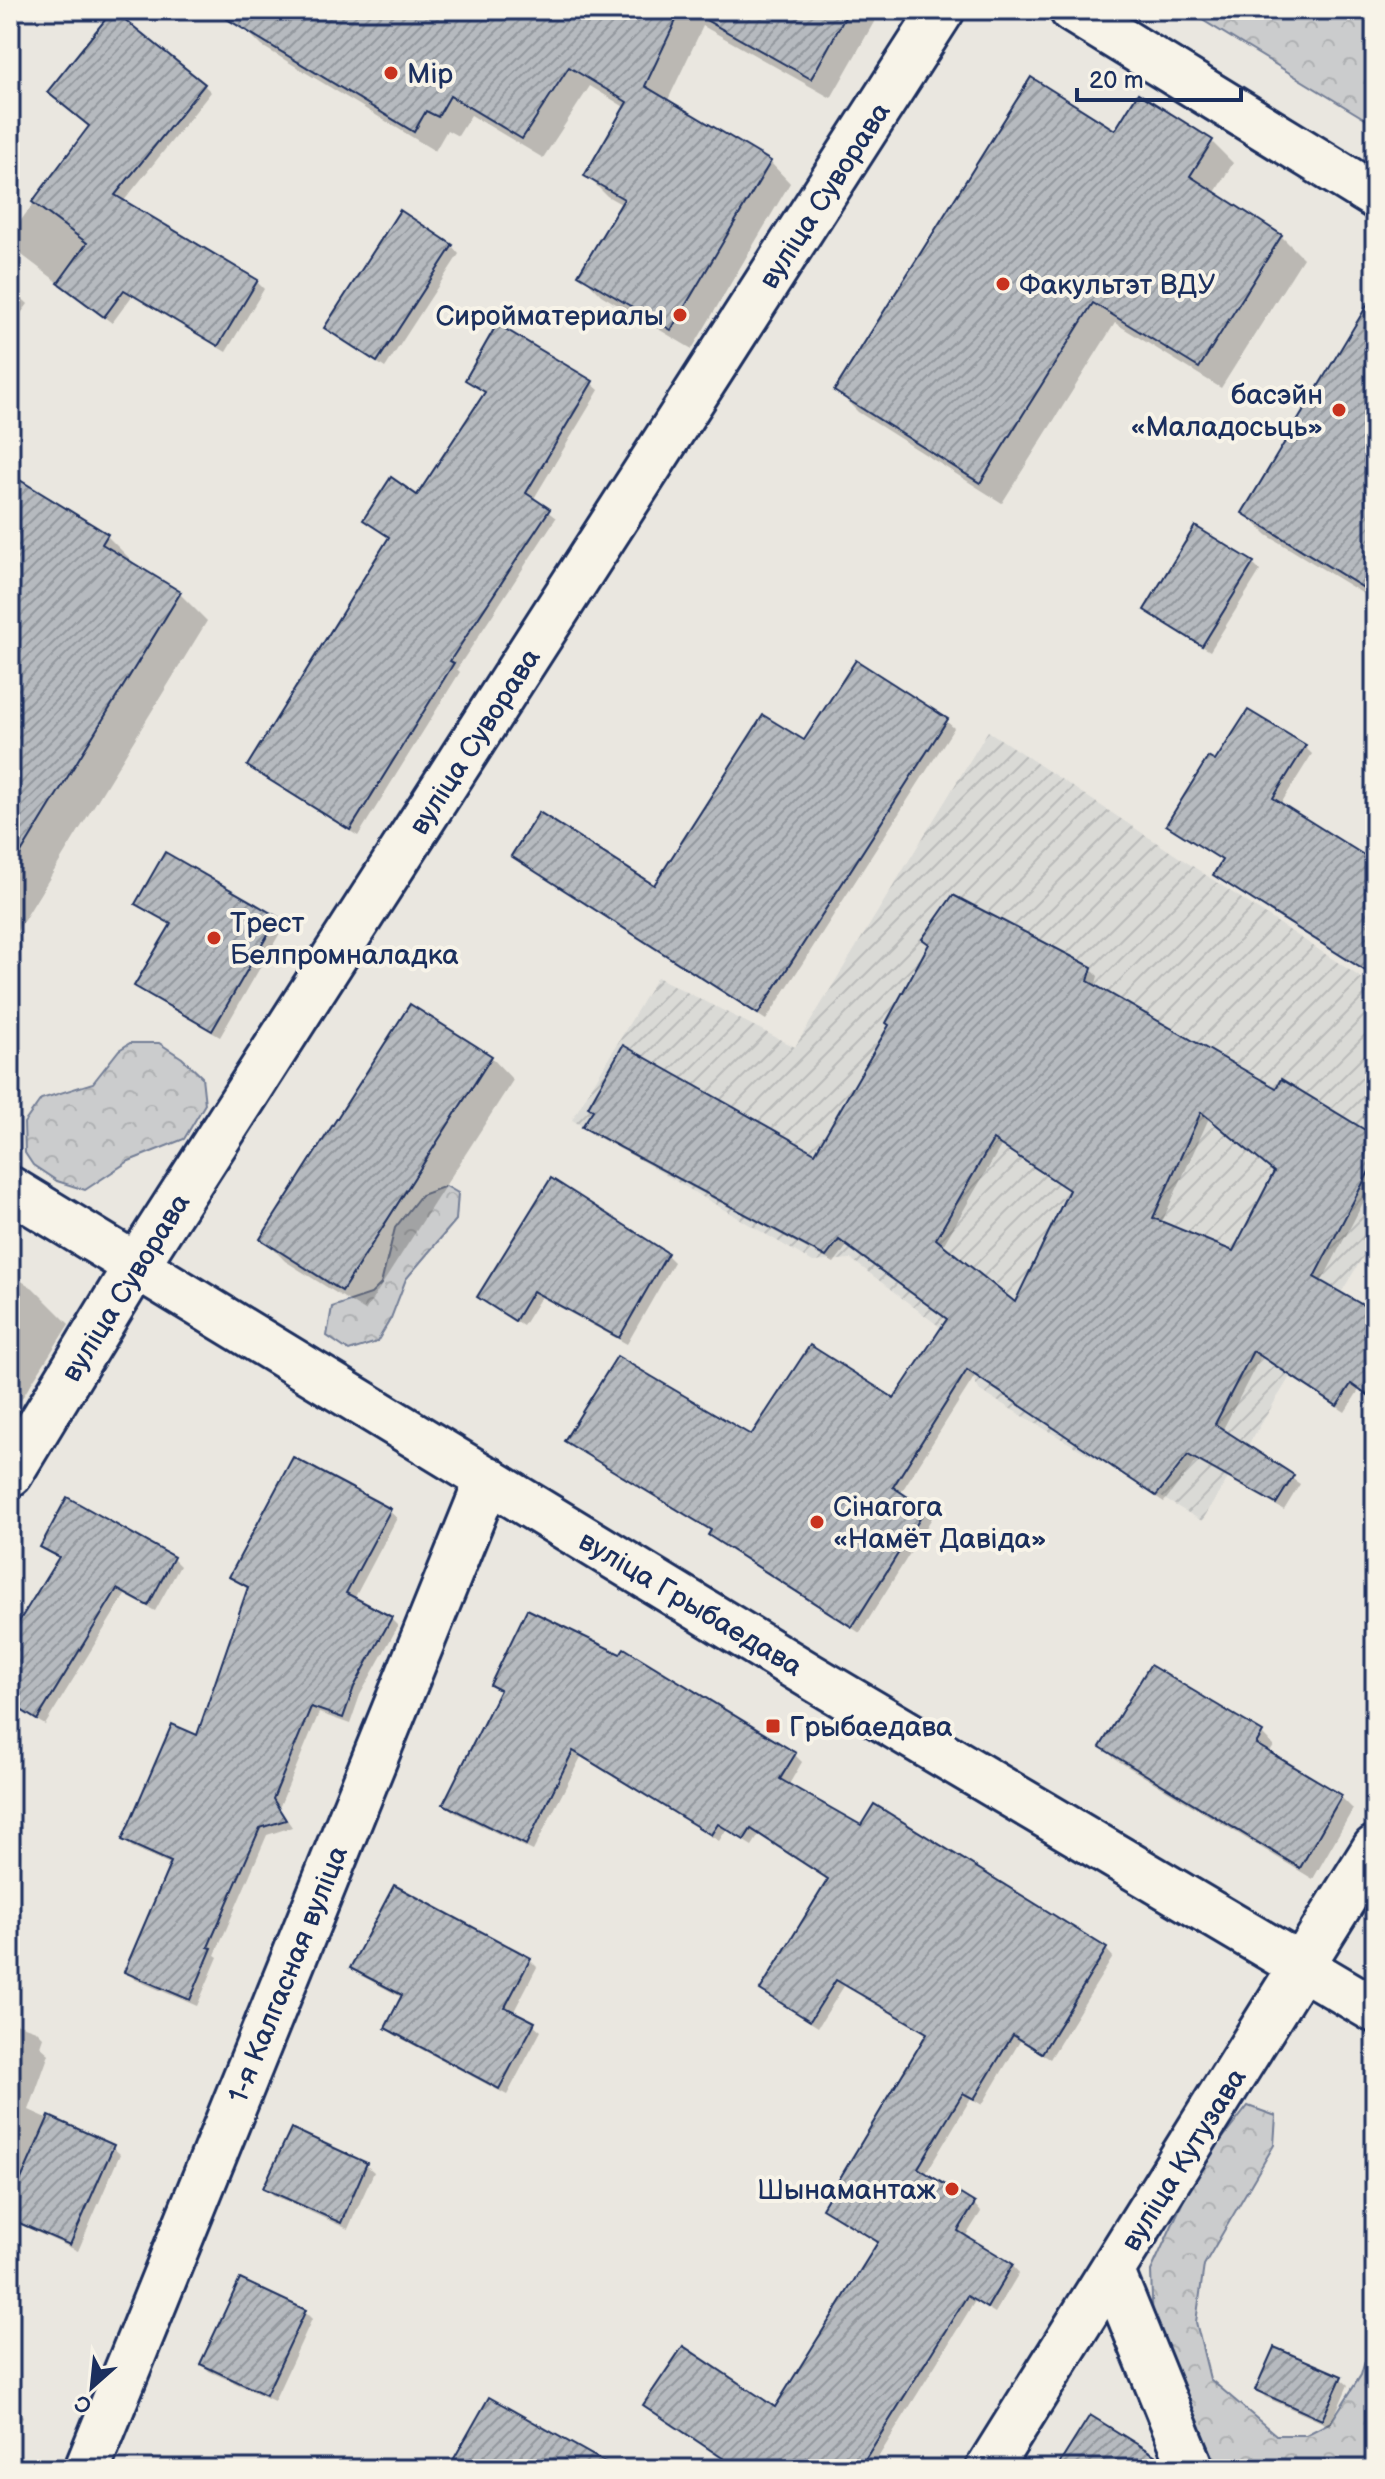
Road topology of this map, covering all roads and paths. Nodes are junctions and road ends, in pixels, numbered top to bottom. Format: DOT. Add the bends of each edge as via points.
graph roads {
  1 [pos="942,10"];
  2 [pos="1072,10"];
  3 [pos="1375,196"];
  4 [pos="10,1189"];
  5 [pos="136,1266"];
  6 [pos="10,1474"];
  7 [pos="488,1479"];
  8 [pos="1375,1848"];
  9 [pos="1302,1968"];
  10 [pos="1375,2010"];
  11 [pos="1112,2272"];
  12 [pos="87,2469"];
  13 [pos="988,2469"];
  14 [pos="1192,2469"];
  1 -- 5 [label="street, вуліца Суворава"];
  2 -- 3 [label="street"];
  4 -- 5 [label="street, вуліца Грыбаедава"];
  5 -- 6 [label="street, вуліца Суворава"];
  5 -- 7 [label="street, вуліца Грыбаедава"];
  7 -- 9 [label="street, вуліца Грыбаедава"];
  7 -- 12 [label="street, 1-я Калгасная вуліца"];
  8 -- 9 [label="street, вуліца Кутузава"];
  9 -- 10 [label="street, вуліца Грыбаедава"];
  9 -- 11 [label="street, вуліца Кутузава"];
  11 -- 13 [label="street, вуліца Кутузава"];
  11 -- 14 [label="street"];
}
